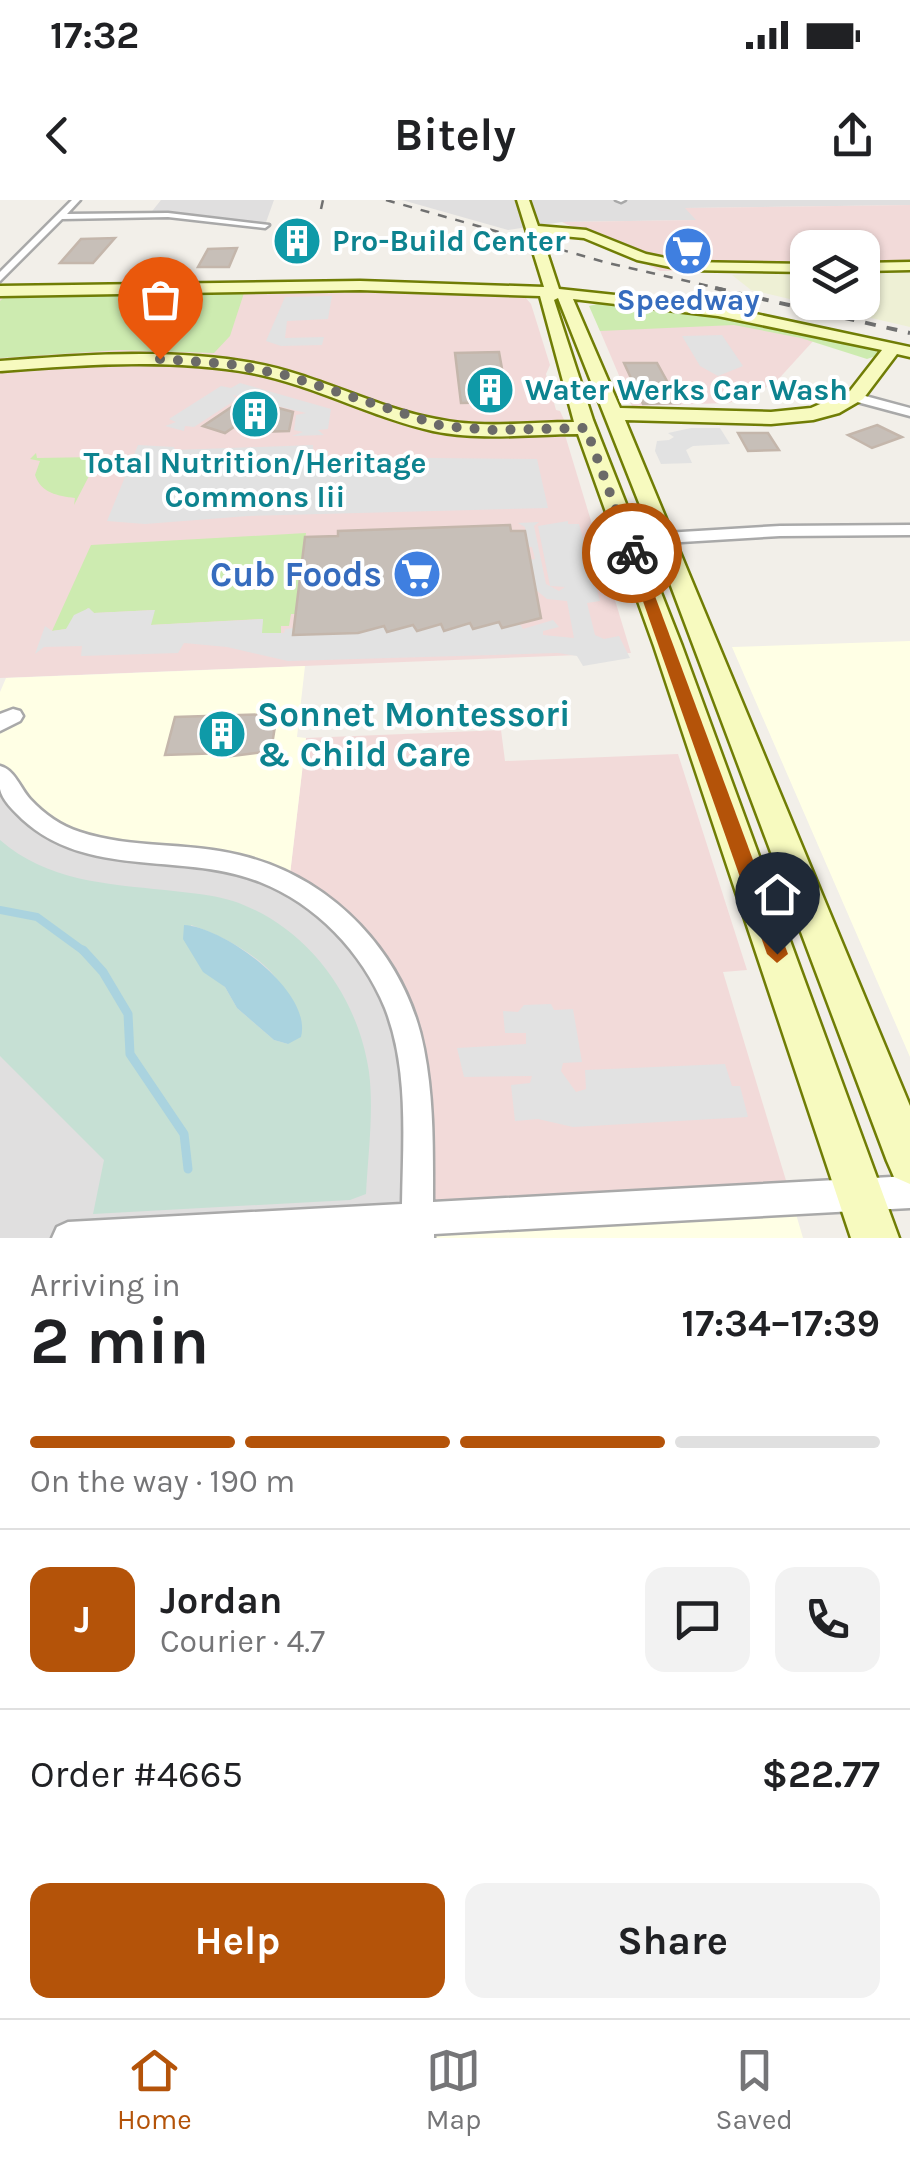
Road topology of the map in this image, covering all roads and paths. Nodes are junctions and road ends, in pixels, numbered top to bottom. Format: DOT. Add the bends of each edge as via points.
graph roads {
  1 [pos="76,200"];
  2 [pos="524,200"];
  3 [pos="60,217"];
  4 [pos="266,225"];
  5 [pos="534,230"];
  6 [pos="910,266"];
  7 [pos="880,267"];
  8 [pos="790,268"];
  9 [pos="551,283"];
  10 [pos="0,284"];
  11 [pos="619,299"];
  12 [pos="575,320"];
  13 [pos="903,353"];
  14 [pos="0,366"];
  15 [pos="854,397"];
  16 [pos="910,412"];
  17 [pos="599,421"];
  18 [pos="614,506"];
  19 [pos="654,513"];
  20 [pos="910,530"];
  21 [pos="725,533"];
  22 [pos="0,774"];
  23 [pos="910,1161"];
  24 [pos="910,1192"];
  25 [pos="867,1216"];
  26 [pos="418,1227"];
  27 [pos="68,1238"];
  1 -- 3 [label="street"];
  2 -- 5 [label="main road"];
  3 -- 4 [label="street" via="168,216"];
  3 -- 10 [label="street"];
  5 -- 8 [label="main road" via="586,234 669,264"];
  5 -- 9 [label="main road"];
  6 -- 7 [label="main road"];
  9 -- 10 [label="main road"];
  9 -- 10 [label="main road" via="337,277"];
  9 -- 11 [label="main road"];
  9 -- 12 [label="main road"];
  9 -- 13 [label="main road" via="725,305"];
  9 -- 17 [label="main road" via="546,298 569,374"];
  11 -- 12 [label="main road" via="586,304"];
  11 -- 13 [label="main road" via="732,313"];
  12 -- 17 [label="main road"];
  13 -- 15 [label="main road"];
  14 -- 17 [label="main road" via="126,358 229,364 468,429"];
  15 -- 16 [label="street"];
  15 -- 17 [label="main road" via="814,414"];
  17 -- 18 [label="main road"];
  17 -- 19 [label="main road"];
  18 -- 19 [label="main road" via="639,531"];
  18 -- 25 [label="main road"];
  19 -- 21 [label="street"];
  19 -- 21 [label="street" via="673,525"];
  19 -- 23 [label="main road"];
  20 -- 21 [label="street"];
  22 -- 26 [label="street" via="31,817 61,836 126,853 252,868 306,893 346,925 383,977 410,1045"];
  24 -- 25 [label="street"];
  25 -- 26 [label="street"];
  26 -- 27 [label="street"];
}
